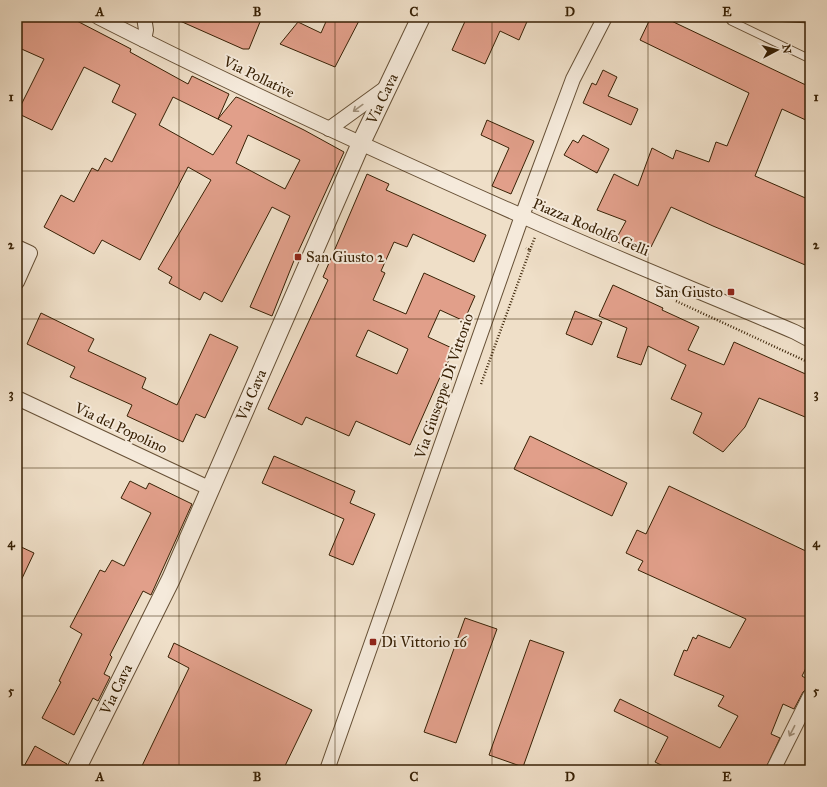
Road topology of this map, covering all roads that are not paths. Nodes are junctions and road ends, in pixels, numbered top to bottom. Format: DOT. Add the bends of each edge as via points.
graph roads {
  1 [pos="98,17"];
  2 [pos="144,17"];
  3 [pos="421,17"];
  4 [pos="605,17"];
  5 [pos="728,17"];
  6 [pos="773,17"];
  7 [pos="810,19"];
  8 [pos="144,40"];
  9 [pos="810,59"];
  10 [pos="387,87"];
  11 [pos="329,129"];
  12 [pos="361,143"];
  13 [pos="522,216"];
  14 [pos="17,247"];
  15 [pos="17,282"];
  16 [pos="810,340"];
  17 [pos="17,398"];
  18 [pos="211,489"];
  19 [pos="810,696"];
  20 [pos="76,770"];
  21 [pos="327,770"];
  22 [pos="773,770"];
  1 -- 8 [label="street, Via Pollative"];
  2 -- 8 [label="street"];
  3 -- 10 [label="street, Via Cava"];
  4 -- 13 [label="street, Via Giuseppe Di Vittorio" via="573,79"];
  5 -- 9 [label="lane" via="731,21"];
  6 -- 7 [label="lane"];
  8 -- 11 [label="street, Via Pollative"];
  10 -- 11 [label="street, one-way"];
  10 -- 12 [label="street, Via Cava"];
  11 -- 12 [label="street, Via Pollative"];
  12 -- 13 [label="street, Piazza Rodolfo Gelli"];
  12 -- 18 [label="street, Via Cava"];
  13 -- 16 [label="street, Piazza Rodolfo Gelli"];
  13 -- 21 [label="street, Via Giuseppe Di Vittorio"];
  14 -- 15 [label="street" via="30,253"];
  17 -- 18 [label="street, Via del Popolino"];
  18 -- 20 [label="street, Via Cava" via="171,579"];
  19 -- 22 [label="street, one-way"];
}
